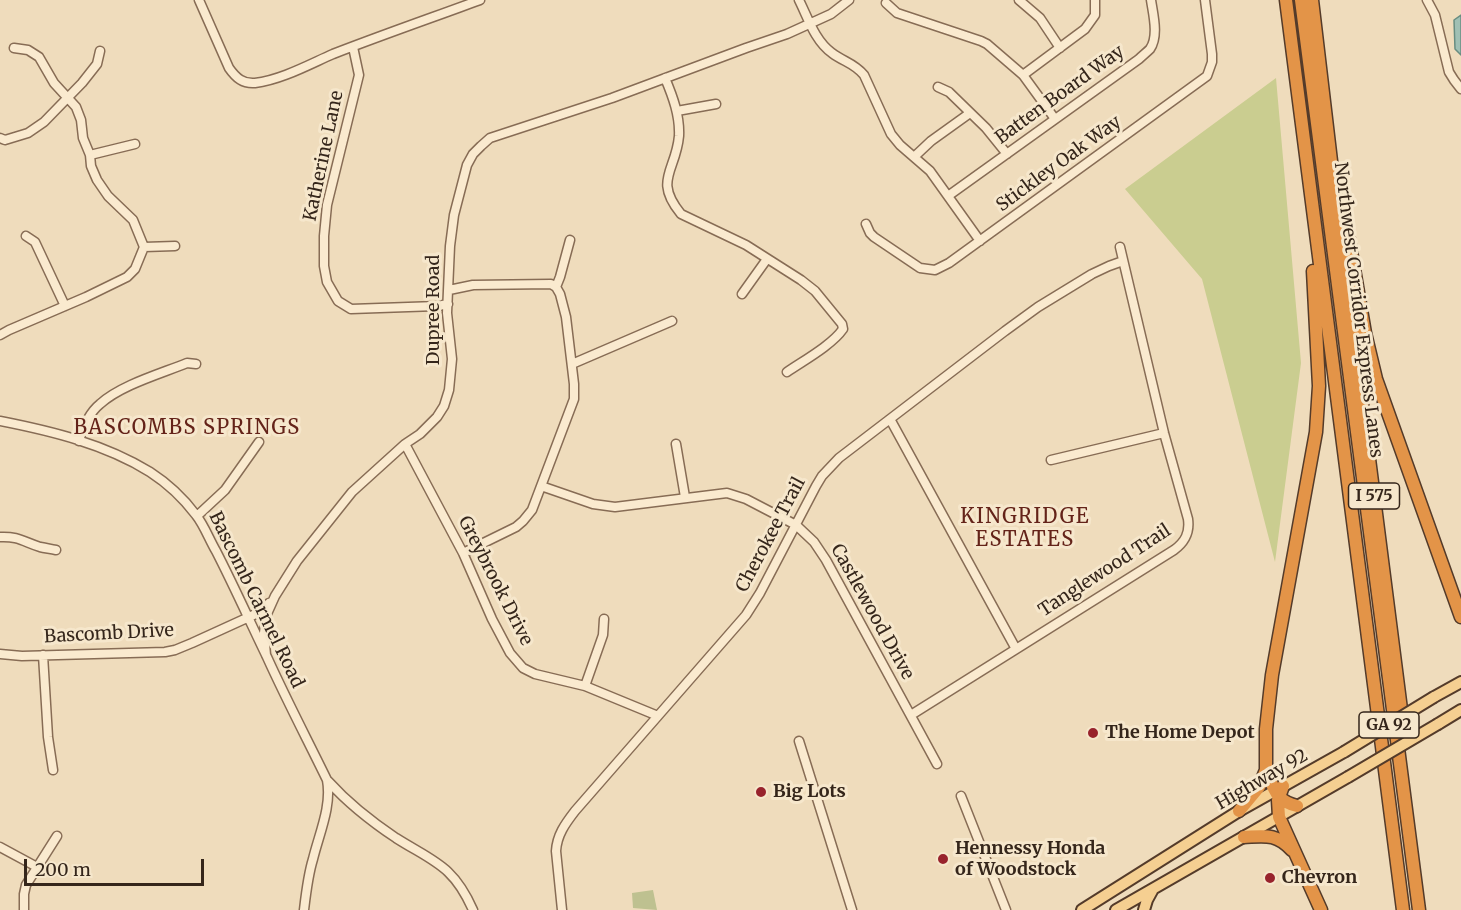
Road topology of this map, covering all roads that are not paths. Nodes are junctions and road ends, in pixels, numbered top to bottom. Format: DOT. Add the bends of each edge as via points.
graph roads {
  1 [pos="199,0"];
  2 [pos="480,0"];
  3 [pos="799,0"];
  4 [pos="849,0"];
  5 [pos="1019,0"];
  6 [pos="1095,0"];
  7 [pos="1151,0"];
  8 [pos="1205,0"];
  9 [pos="1286,0"];
  10 [pos="1300,0"];
  11 [pos="1312,0"];
  12 [pos="1427,0"];
  13 [pos="886,3"];
  14 [pos="811,24"];
  15 [pos="353,47"];
  16 [pos="14,48"];
  17 [pos="1060,48"];
  18 [pos="100,51"];
  19 [pos="1023,75"];
  20 [pos="665,78"];
  21 [pos="1321,83"];
  22 [pos="938,87"];
  23 [pos="1461,89"];
  24 [pos="67,98"];
  25 [pos="716,104"];
  26 [pos="677,111"];
  27 [pos="970,113"];
  28 [pos="1055,119"];
  29 [pos="0,138"];
  30 [pos="135,144"];
  31 [pos="1007,154"];
  32 [pos="90,155"];
  33 [pos="914,157"];
  34 [pos="1308,171"];
  35 [pos="948,196"];
  36 [pos="866,224"];
  37 [pos="26,236"];
  38 [pos="570,240"];
  39 [pos="980,241"];
  40 [pos="175,246"];
  41 [pos="144,247"];
  42 [pos="1120,247"];
  43 [pos="767,259"];
  44 [pos="1123,261"];
  45 [pos="556,287"];
  46 [pos="449,290"];
  47 [pos="742,294"];
  48 [pos="448,304"];
  49 [pos="65,306"];
  50 [pos="672,321"];
  51 [pos="0,335"];
  52 [pos="196,364"];
  53 [pos="572,364"];
  54 [pos="787,372"];
  55 [pos="891,419"];
  56 [pos="0,421"];
  57 [pos="1164,433"];
  58 [pos="79,441"];
  59 [pos="259,442"];
  60 [pos="405,444"];
  61 [pos="676,444"];
  62 [pos="1051,460"];
  63 [pos="541,486"];
  64 [pos="685,498"];
  65 [pos="197,516"];
  66 [pos="796,525"];
  67 [pos="0,537"];
  68 [pos="56,550"];
  69 [pos="463,553"];
  70 [pos="275,596"];
  71 [pos="266,616"];
  72 [pos="1461,617"];
  73 [pos="251,620"];
  74 [pos="604,620"];
  75 [pos="1016,649"];
  76 [pos="0,654"];
  77 [pos="43,655"];
  78 [pos="266,655"];
  79 [pos="1461,682"];
  80 [pos="585,686"];
  81 [pos="1461,710"];
  82 [pos="911,714"];
  83 [pos="658,716"];
  84 [pos="799,741"];
  85 [pos="938,764"];
  86 [pos="53,770"];
  87 [pos="1266,770"];
  88 [pos="327,780"];
  89 [pos="1279,791"];
  90 [pos="961,796"];
  91 [pos="1297,806"];
  92 [pos="1239,811"];
  93 [pos="1279,817"];
  94 [pos="57,836"];
  95 [pos="1244,837"];
  96 [pos="0,847"];
  97 [pos="1293,851"];
  98 [pos="37,867"];
  99 [pos="1153,889"];
  100 [pos="24,910"];
  101 [pos="304,910"];
  102 [pos="473,910"];
  103 [pos="562,910"];
  104 [pos="852,910"];
  105 [pos="1006,910"];
  106 [pos="1082,910"];
  107 [pos="1116,910"];
  108 [pos="1144,910"];
  109 [pos="1321,910"];
  110 [pos="1403,910"];
  111 [pos="1419,910"];
  112 [pos="1427,910"];
  1 -- 15 [label="street" via="229,68 244,82 283,75"];
  2 -- 15 [label="street"];
  3 -- 14 [label="street"];
  4 -- 14 [label="street, Dupree Road"];
  5 -- 17 [label="street" via="1040,18"];
  6 -- 17 [label="street" via="1091,23"];
  7 -- 28 [label="street, Batten Board Way" via="1155,29 1151,48"];
  8 -- 39 [label="street, Stickley Oak Way" via="1212,54 1207,76"];
  9 -- 34 [label="highway, I 575"];
  10 -- 111 [label="highway, Northwest Corridor Express Lanes"];
  11 -- 21 [label="highway, I 575"];
  12 -- 23 [label="street" via="1435,15 1449,72"];
  13 -- 19 [label="street" via="897,13 981,41"];
  14 -- 20 [label="street, Dupree Road"];
  14 -- 33 [label="street" via="819,41 832,53 858,67 891,134"];
  15 -- 48 [label="street, Katherine Lane" via="359,75 327,206 327,282 338,301 351,309"];
  16 -- 24 [label="street" via="39,57"];
  17 -- 19 [label="street"];
  18 -- 24 [label="street" via="97,64"];
  19 -- 28 [label="street"];
  20 -- 26 [label="street"];
  20 -- 46 [label="street, Dupree Road" via="490,138 480,146 467,165 454,215"];
  21 -- 72 [label="highway" via="1328,98 1371,363"];
  21 -- 112 [label="highway, I 575"];
  22 -- 27 [label="street" via="949,92"];
  24 -- 29 [label="street" via="28,133"];
  24 -- 32 [label="street" via="76,107"];
  25 -- 26 [label="street"];
  26 -- 43 [label="street" via="677,148 666,186 674,206 681,214"];
  27 -- 31 [label="street"];
  27 -- 33 [label="street"];
  28 -- 31 [label="street, Batten Board Way"];
  30 -- 32 [label="street"];
  31 -- 35 [label="street, Batten Board Way"];
  32 -- 41 [label="street" via="97,180 133,220"];
  33 -- 35 [label="street"];
  34 -- 87 [label="highway" via="1318,410 1271,681"];
  34 -- 110 [label="highway, I 575"];
  35 -- 39 [label="street"];
  36 -- 39 [label="street, Stickley Oak Way" via="874,237 927,269 942,267"];
  37 -- 49 [label="street" via="35,242"];
  38 -- 45 [label="street"];
  40 -- 41 [label="street"];
  41 -- 49 [label="street" via="135,269 127,277"];
  42 -- 44 [label="street, Tanglewood Trail"];
  43 -- 47 [label="street"];
  43 -- 54 [label="street" via="815,291 842,324 840,334"];
  44 -- 55 [label="street, Cherokee Trail" via="1092,274 1038,307"];
  44 -- 57 [label="street, Tanglewood Trail"];
  45 -- 46 [label="street" via="473,285"];
  45 -- 53 [label="street" via="566,317"];
  46 -- 48 [label="street, Dupree Road"];
  48 -- 60 [label="street, Dupree Road" via="452,360 447,398 437,417"];
  49 -- 51 [label="street"];
  50 -- 53 [label="street"];
  52 -- 58 [label="street" via="187,363 109,397 90,416"];
  53 -- 63 [label="street" via="574,399"];
  55 -- 66 [label="street, Cherokee Trail" via="830,467"];
  55 -- 75 [label="street"];
  56 -- 58 [label="street, Bascomb Carmel Road"];
  57 -- 62 [label="street"];
  57 -- 75 [label="street, Tanglewood Trail" via="1188,519 1185,540"];
  58 -- 65 [label="street, Bascomb Carmel Road" via="105,449 150,472"];
  59 -- 65 [label="street" via="225,490"];
  60 -- 69 [label="street, Greybrook Drive"];
  60 -- 70 [label="street, Dupree Road" via="352,492 297,561"];
  61 -- 64 [label="street"];
  63 -- 64 [label="street, Castlewood Drive" via="605,507"];
  63 -- 69 [label="street" via="523,521"];
  64 -- 66 [label="street, Castlewood Drive" via="727,493"];
  65 -- 73 [label="street, Bascomb Carmel Road"];
  66 -- 82 [label="street, Castlewood Drive" via="826,560"];
  66 -- 83 [label="street, Cherokee Trail" via="754,604"];
  67 -- 68 [label="street"];
  69 -- 80 [label="street, Greybrook Drive" via="492,619 523,668"];
  70 -- 71 [label="street, Dupree Road"];
  70 -- 73 [label="street, Dupree Road"];
  71 -- 73 [label="street" via="260,622"];
  71 -- 78 [label="street, Dupree Road"];
  73 -- 77 [label="street, Bascomb Drive" via="175,650"];
  73 -- 78 [label="street, Bascomb Carmel Road"];
  74 -- 80 [label="street" via="603,635"];
  75 -- 82 [label="street, Tanglewood Trail"];
  76 -- 77 [label="street, Bascomb Drive"];
  77 -- 86 [label="street"];
  78 -- 88 [label="street, Bascomb Carmel Road"];
  79 -- 89 [label="main road, Highway 92 / GA 92, bridge"];
  80 -- 83 [label="street, Greybrook Drive"];
  81 -- 91 [label="main road, GA 92, bridge"];
  82 -- 85 [label="street, Castlewood Drive"];
  83 -- 103 [label="street, Cherokee Trail" via="558,836 555,851"];
  84 -- 104 [label="street"];
  87 -- 89 [label="highway"];
  87 -- 92 [label="highway" via="1259,787"];
  88 -- 101 [label="street, Bascomb Carmel Road" via="325,815 310,868"];
  88 -- 102 [label="street" via="377,824 446,869"];
  89 -- 91 [label="highway"];
  89 -- 92 [label="main road, Highway 92 / GA 92"];
  89 -- 93 [label="highway"];
  90 -- 105 [label="street"];
  91 -- 93 [label="main road, GA 92"];
  92 -- 106 [label="main road, Highway 92 / GA 92"];
  93 -- 95 [label="main road, GA 92"];
  93 -- 97 [label="highway"];
  94 -- 98 [label="street"];
  95 -- 97 [label="highway" via="1275,837"];
  95 -- 99 [label="main road, GA 92"];
  96 -- 98 [label="street"];
  97 -- 109 [label="highway"];
  98 -- 100 [label="street" via="26,885"];
  99 -- 107 [label="main road, GA 92"];
  99 -- 108 [label="main road"];
}
